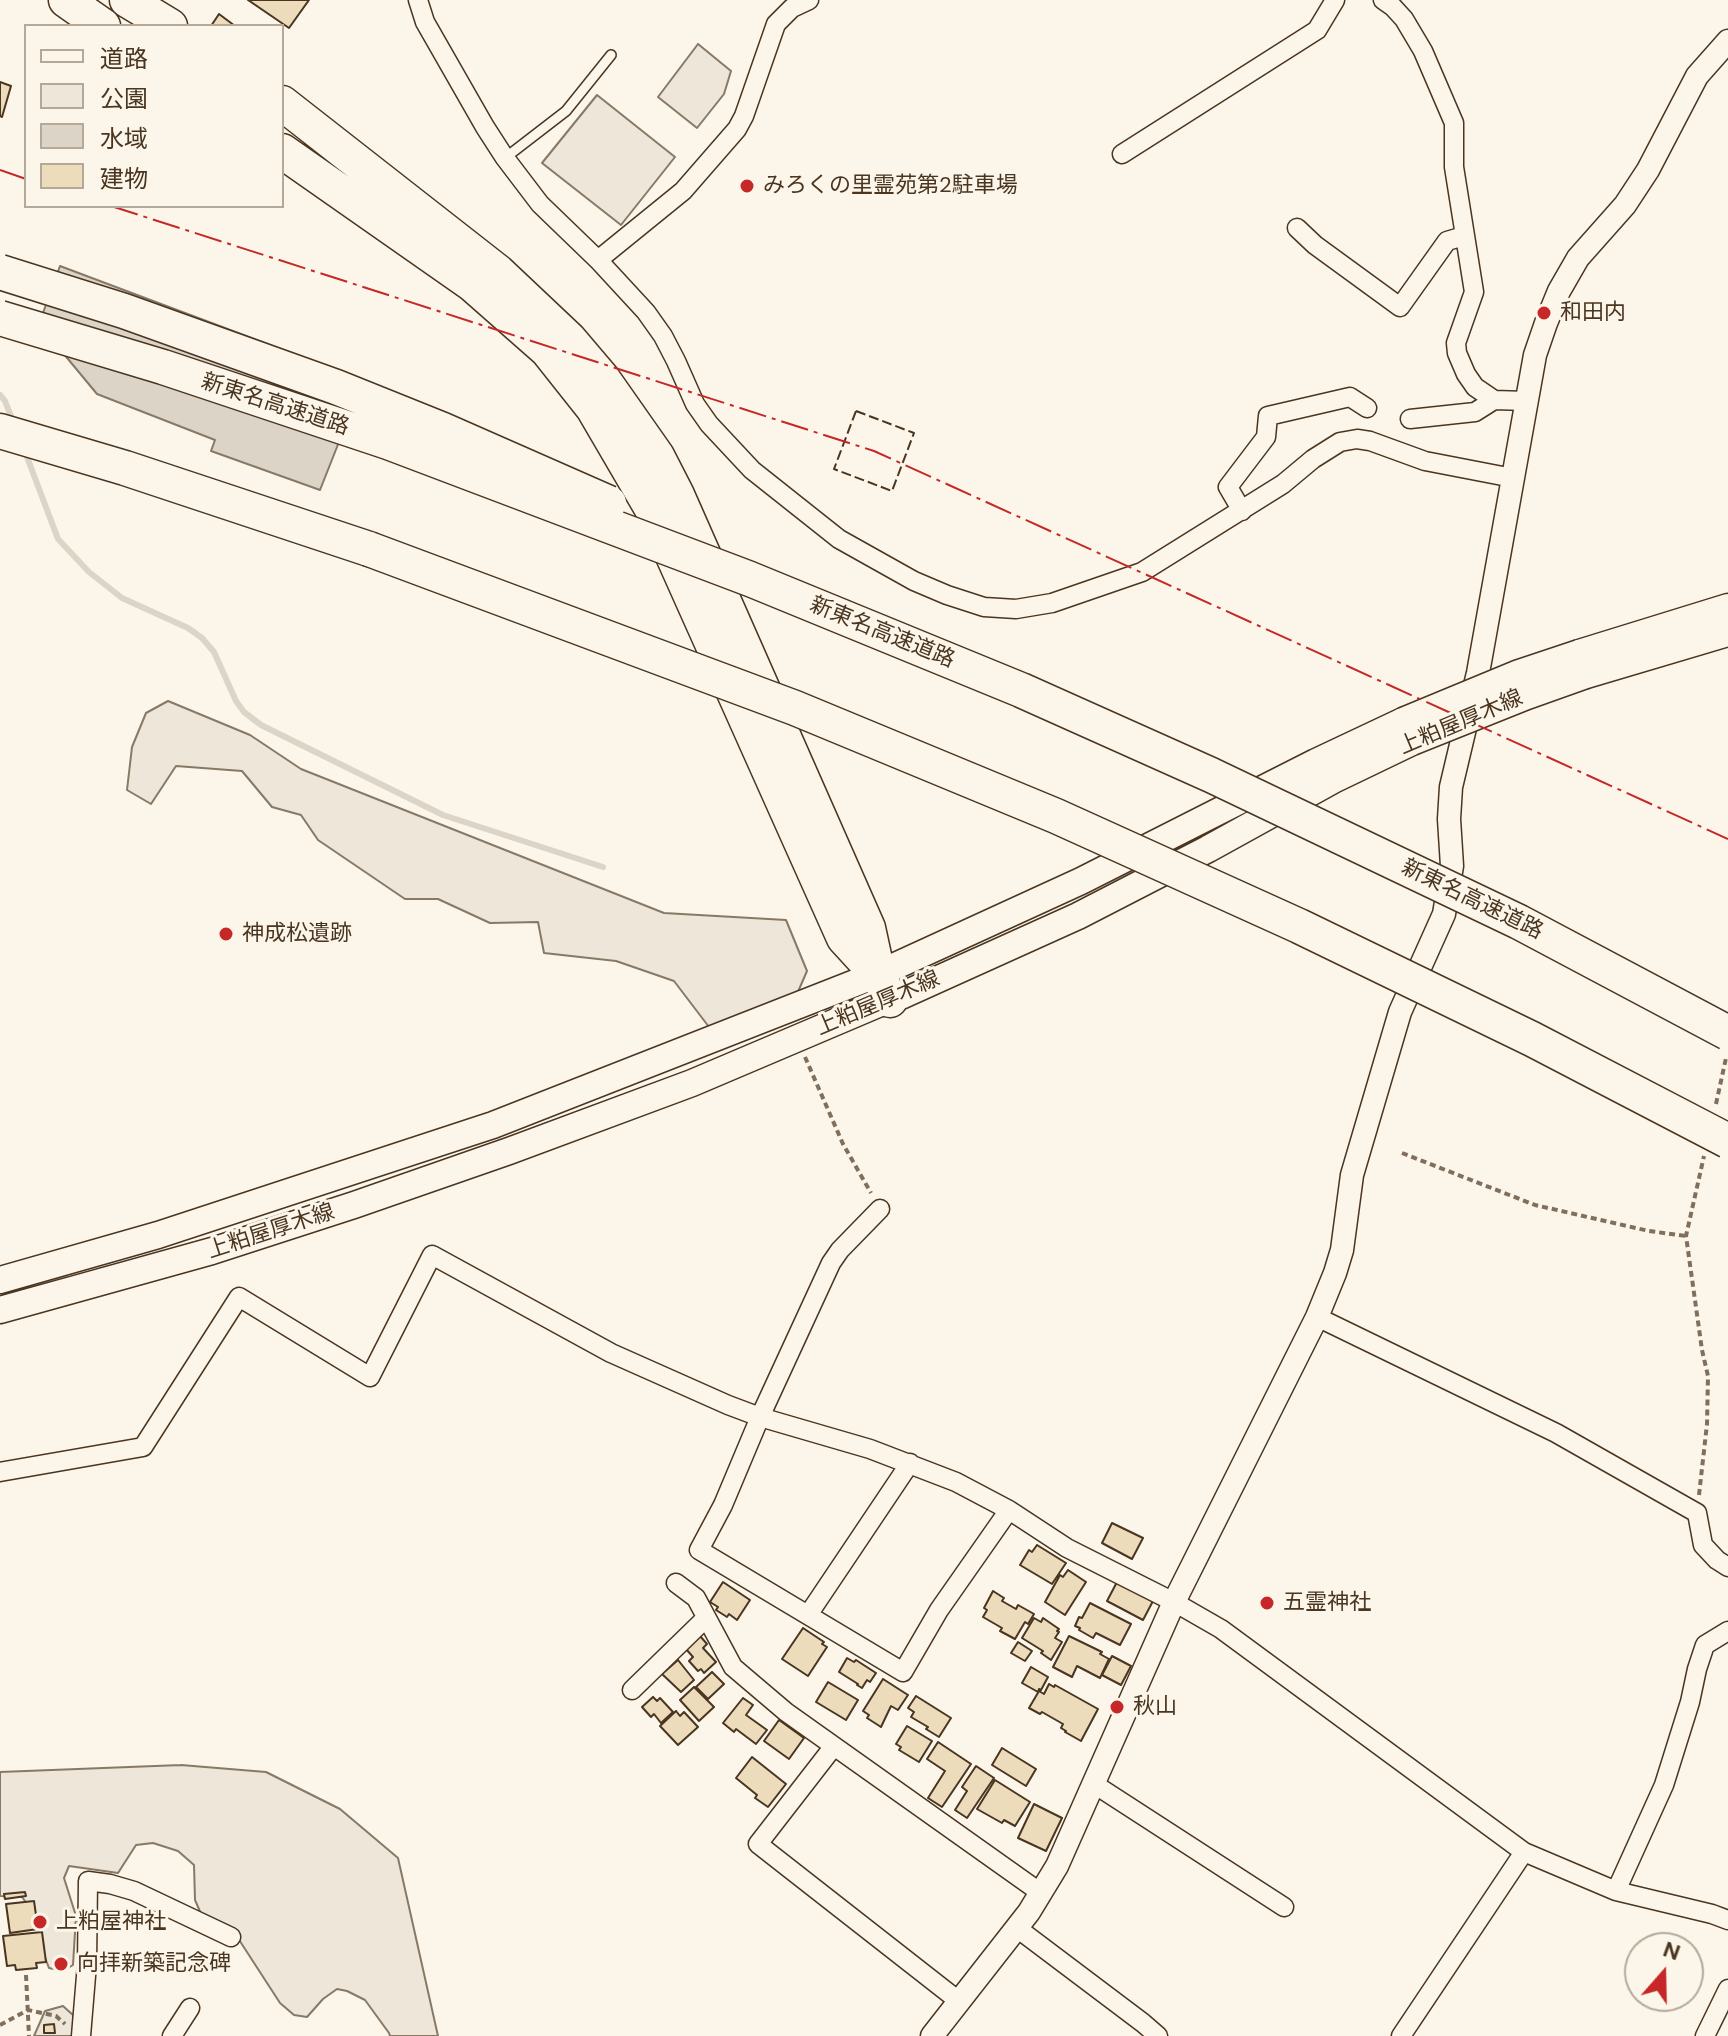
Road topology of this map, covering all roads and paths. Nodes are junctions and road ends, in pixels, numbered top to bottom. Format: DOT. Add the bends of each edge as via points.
graph roads {
  1 [pos="66,0"];
  2 [pos="127,0"];
  3 [pos="418,0"];
  4 [pos="809,0"];
  5 [pos="1335,0"];
  6 [pos="1383,0"];
  7 [pos="100,24"];
  8 [pos="167,24"];
  9 [pos="1728,41"];
  10 [pos="611,55"];
  11 [pos="294,113"];
  12 [pos="284,153"];
  13 [pos="1122,154"];
  14 [pos="505,158"];
  15 [pos="1297,228"];
  16 [pos="1464,236"];
  17 [pos="598,260"];
  18 [pos="0,272"];
  19 [pos="0,318"];
  20 [pos="1494,400"];
  21 [pos="1526,401"];
  22 [pos="1367,408"];
  23 [pos="1410,419"];
  24 [pos="0,431"];
  25 [pos="0,450"];
  26 [pos="1513,478"];
  27 [pos="1242,511"];
  28 [pos="369,549"];
  29 [pos="704,590"];
  30 [pos="1728,607"];
  31 [pos="1728,633"];
  32 [pos="1582,664"];
  33 [pos="1021,690"];
  34 [pos="884,987"];
  35 [pos="1728,1033"];
  36 [pos="1728,1051"];
  37 [pos="804,1054"];
  38 [pos="1716,1132"];
  39 [pos="1402,1153"];
  40 [pos="880,1209"];
  41 [pos="1686,1236"];
  42 [pos="0,1280"];
  43 [pos="0,1308"];
  44 [pos="1317,1317"];
  45 [pos="760,1417"];
  46 [pos="910,1463"];
  47 [pos="0,1472"];
  48 [pos="1009,1510"];
  49 [pos="1697,1513"];
  50 [pos="1728,1567"];
  51 [pos="676,1583"];
  52 [pos="1174,1602"];
  53 [pos="808,1615"];
  54 [pos="706,1618"];
  55 [pos="1728,1631"];
  56 [pos="632,1690"];
  57 [pos="834,1746"];
  58 [pos="1094,1784"];
  59 [pos="1524,1852"];
  60 [pos="1616,1891"];
  61 [pos="1041,1893"];
  62 [pos="1284,1907"];
  63 [pos="1728,1920"];
  64 [pos="1017,1928"];
  65 [pos="231,1937"];
  66 [pos="26,1975"];
  67 [pos="1728,1989"];
  68 [pos="960,2002"];
  69 [pos="190,2008"];
  70 [pos="28,2010"];
  71 [pos="0,2025"];
  72 [pos="74,2031"];
  73 [pos="29,2036"];
  74 [pos="172,2036"];
  75 [pos="932,2036"];
  76 [pos="1158,2036"];
  77 [pos="1401,2036"];
  78 [pos="1705,2036"];
  1 -- 7 [label="highway"];
  2 -- 8 [label="highway"];
  3 -- 14 [label="street" via="425,22"];
  4 -- 17 [label="street" via="776,24 737,129 683,191"];
  5 -- 13 [label="street" via="1317,30"];
  6 -- 16 [label="street" via="1404,19 1423,51 1454,123"];
  9 -- 21 [label="street" via="1697,76 1625,205 1578,258 1559,291 1535,355"];
  10 -- 14 [label="lane" via="566,111"];
  11 -- 29 [label="highway" via="498,272 569,339 657,456 677,495"];
  12 -- 29 [label="highway" via="472,284 547,350 593,408"];
  14 -- 17 [label="street" via="540,204"];
  15 -- 16 [label="street" via="1400,307 1447,241"];
  16 -- 20 [label="street" via="1474,292 1457,353 1475,387"];
  17 -- 27 [label="street" via="646,312 695,404 752,470 839,539 947,595 984,607 1052,603 1142,572"];
  18 -- 33 [label="highway, bridge" via="232,348 430,425 836,602"];
  19 -- 33 [label="highway, 新東名高速道路, bridge" via="388,442 750,579"];
  20 -- 21 [label="street"];
  20 -- 23 [label="street" via="1475,412"];
  21 -- 26 [label="street"];
  22 -- 27 [label="street" via="1350,397 1268,416 1266,437 1228,487"];
  24 -- 28 [label="highway"];
  25 -- 28 [label="highway"];
  26 -- 27 [label="street" via="1425,461 1357,439 1340,442"];
  26 -- 44 [label="street" via="1478,673 1451,787 1452,866 1444,914 1400,1012 1352,1175 1342,1250"];
  28 -- 38 [label="highway, bridge" via="795,708 1056,816 1299,926"];
  29 -- 34 [label="highway"];
  30 -- 32 [label="main road, 上粕屋厚木線"];
  31 -- 32 [label="main road, 上粕屋厚木線"];
  32 -- 34 [label="main road, 上粕屋厚木線, bridge" via="1527,696 1407,732 1333,780 1078,916"];
  33 -- 35 [label="highway, 新東名高速道路, bridge" via="1519,922"];
  34 -- 42 [label="main road, 上粕屋厚木線" via="493,1125 158,1235"];
  34 -- 43 [label="main road, 上粕屋厚木線" via="692,1083 425,1181 212,1251"];
  36 -- 38 [label="path"];
  37 -- 40 [label="path" via="843,1144"];
  38 -- 41 [label="path"];
  39 -- 41 [label="path" via="1535,1205"];
  40 -- 45 [label="street" via="831,1263"];
  41 -- 49 [label="path" via="1708,1376"];
  44 -- 49 [label="street" via="1556,1433"];
  44 -- 52 [label="street"];
  45 -- 46 [label="street"];
  45 -- 47 [label="street" via="611,1353 432,1255 370,1377 239,1297 143,1447"];
  45 -- 53 [label="street" via="699,1550"];
  46 -- 48 [label="street"];
  46 -- 53 [label="street"];
  48 -- 52 [label="street" via="1067,1548"];
  48 -- 53 [label="street" via="903,1672"];
  49 -- 50 [label="street" via="1703,1545"];
  51 -- 54 [label="street" via="696,1598"];
  52 -- 58 [label="street"];
  52 -- 59 [label="street" via="1221,1629"];
  54 -- 56 [label="street"];
  54 -- 57 [label="street" via="733,1667"];
  55 -- 60 [label="street" via="1705,1645 1664,1785"];
  57 -- 61 [label="street"];
  57 -- 68 [label="street" via="758,1844"];
  58 -- 61 [label="street"];
  58 -- 62 [label="street"];
  59 -- 60 [label="street"];
  59 -- 77 [label="street"];
  60 -- 63 [label="street"];
  61 -- 64 [label="street"];
  64 -- 68 [label="street"];
  64 -- 76 [label="street"];
  65 -- 72 [label="street" via="134,1891 88,1881 87,1964"];
  66 -- 70 [label="path"];
  67 -- 78 [label="street"];
  68 -- 75 [label="street"];
  69 -- 74 [label="street"];
  70 -- 71 [label="path"];
  70 -- 72 [label="path" via="56,2016"];
  70 -- 73 [label="path"];
}
